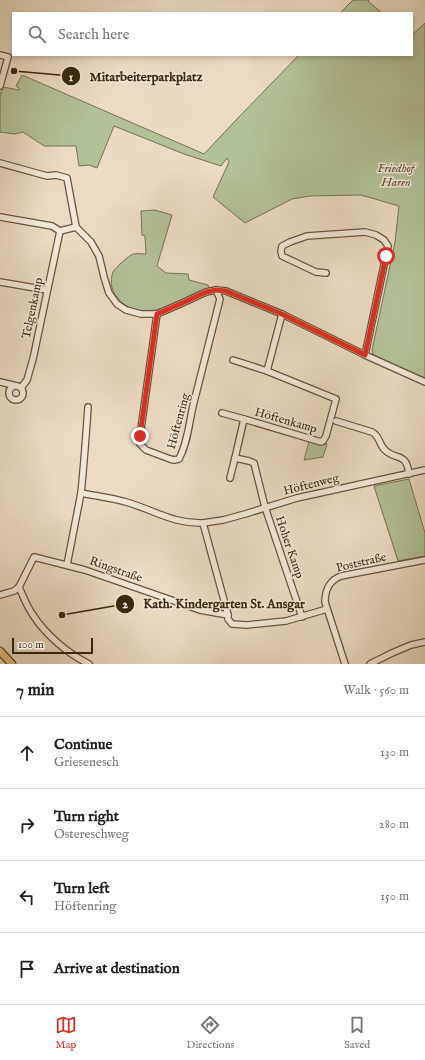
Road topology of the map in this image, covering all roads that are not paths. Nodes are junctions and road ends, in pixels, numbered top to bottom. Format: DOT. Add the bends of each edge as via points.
graph roads {
  1 [pos="0,55"];
  2 [pos="0,86"];
  3 [pos="0,164"];
  4 [pos="0,217"];
  5 [pos="76,227"];
  6 [pos="60,231"];
  7 [pos="326,273"];
  8 [pos="0,282"];
  9 [pos="47,290"];
  10 [pos="216,290"];
  11 [pos="157,314"];
  12 [pos="282,314"];
  13 [pos="365,355"];
  14 [pos="233,360"];
  15 [pos="267,371"];
  16 [pos="0,382"];
  17 [pos="425,382"];
  18 [pos="88,407"];
  19 [pos="222,413"];
  20 [pos="244,419"];
  21 [pos="336,421"];
  22 [pos="235,458"];
  23 [pos="425,470"];
  24 [pos="409,474"];
  25 [pos="230,478"];
  26 [pos="81,493"];
  27 [pos="265,507"];
  28 [pos="203,523"];
  29 [pos="425,560"];
  30 [pos="67,565"];
  31 [pos="19,587"];
  32 [pos="0,595"];
  33 [pos="327,609"];
  34 [pos="228,615"];
  35 [pos="302,617"];
  36 [pos="425,642"];
  37 [pos="0,651"];
  38 [pos="12,664"];
  39 [pos="88,664"];
  40 [pos="345,664"];
  41 [pos="370,664"];
  1 -- 2 [label="street" via="8,57"];
  3 -- 5 [label="street" via="47,176 67,178"];
  4 -- 6 [label="street" via="52,226"];
  5 -- 6 [label="street"];
  5 -- 11 [label="street" via="91,242 99,256 109,293 117,304 126,310 141,314"];
  6 -- 9 [label="street, Telgenkamp"];
  7 -- 13 [label="street" via="316,272 282,256 282,246 307,236 365,232 376,235 388,246"];
  8 -- 9 [label="street"];
  9 -- 16 [label="street, Telgenkamp" via="27,380 19,387"];
  10 -- 11 [label="street"];
  10 -- 11 [label="street, Höftenring" via="220,298 185,443 179,459 174,460 146,450 140,444"];
  10 -- 12 [label="street" via="226,291"];
  12 -- 13 [label="street"];
  12 -- 15 [label="street"];
  13 -- 17 [label="street"];
  14 -- 15 [label="street, Höftenkamp"];
  15 -- 20 [label="street, Höftenkamp" via="336,399 324,440 321,442"];
  18 -- 26 [label="street"];
  19 -- 20 [label="street, Höftenkamp"];
  20 -- 22 [label="street, Höftenkamp"];
  21 -- 24 [label="street" via="376,434 386,452 398,456 408,464"];
  22 -- 25 [label="street, Höftenkamp"];
  22 -- 27 [label="street" via="254,463"];
  23 -- 24 [label="street, Höftenweg"];
  24 -- 27 [label="street, Höftenweg"];
  26 -- 28 [label="street" via="126,502 178,521"];
  26 -- 30 [label="street"];
  27 -- 28 [label="street, Höftenweg"];
  27 -- 35 [label="street, Hoher Kamp"];
  28 -- 34 [label="street"];
  29 -- 33 [label="street, Poststraße" via="332,580 327,590"];
  30 -- 31 [label="street, Ringstraße" via="34,557"];
  30 -- 34 [label="street, Ringstraße" via="194,608"];
  31 -- 32 [label="street"];
  31 -- 39 [label="street" via="33,615 46,631 63,648"];
  33 -- 35 [label="street, Ringstraße"];
  33 -- 40 [label="street"];
  34 -- 35 [label="street, Ringstraße" via="232,624 247,625"];
  36 -- 41 [label="street" via="392,653"];
  37 -- 38 [label="main road"];
}
